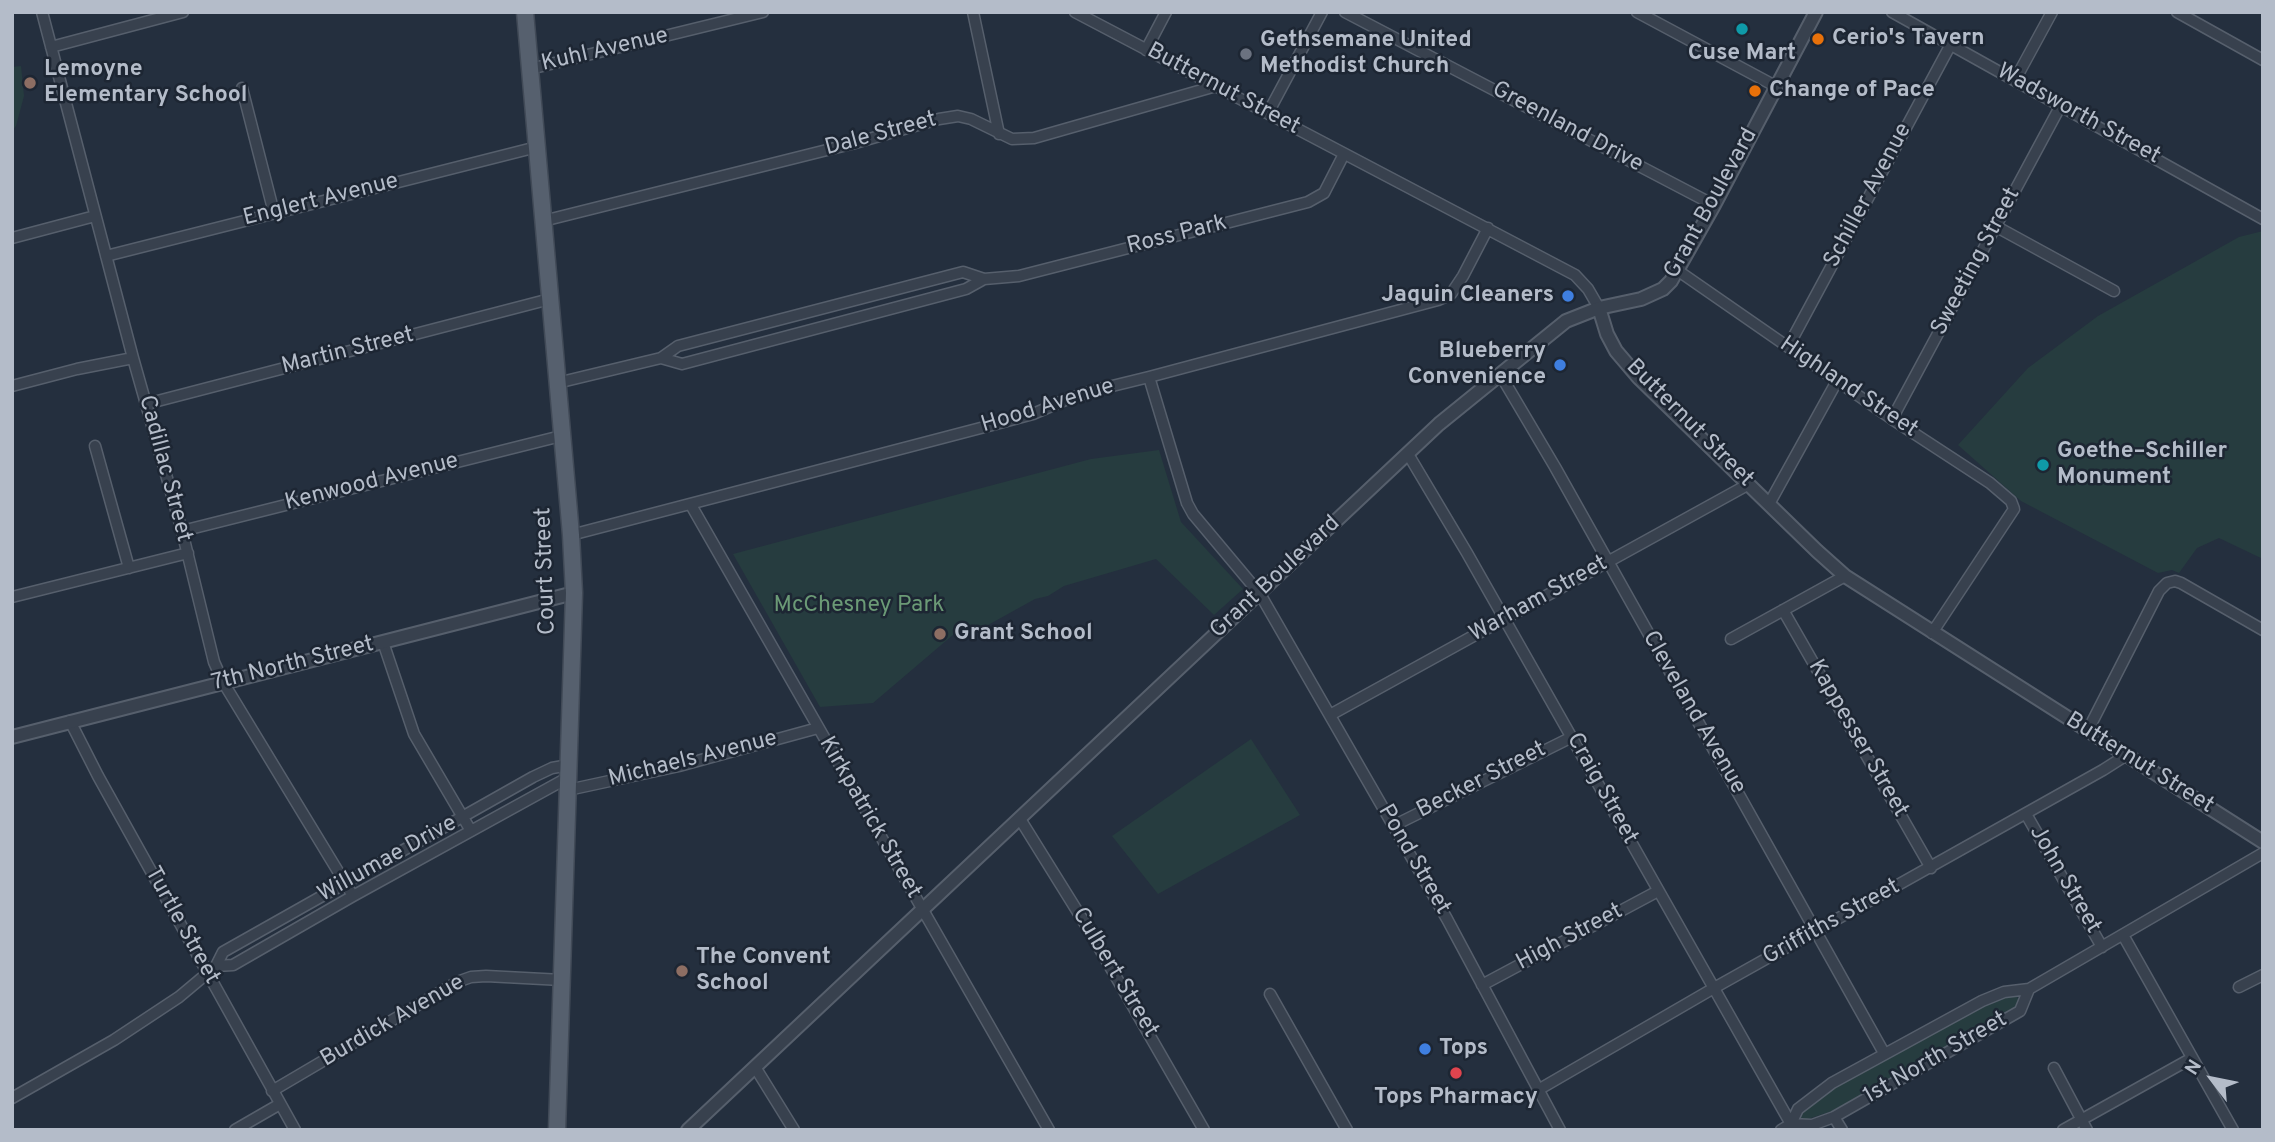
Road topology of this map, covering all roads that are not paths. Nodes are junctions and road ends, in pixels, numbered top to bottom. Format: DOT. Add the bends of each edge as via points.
graph roads {
  1 [pos="41,12"];
  2 [pos="183,12"];
  3 [pos="525,12"];
  4 [pos="763,12"];
  5 [pos="973,12"];
  6 [pos="1075,12"];
  7 [pos="1166,12"];
  8 [pos="1322,12"];
  9 [pos="1345,12"];
  10 [pos="1637,12"];
  11 [pos="1816,12"];
  12 [pos="1892,12"];
  13 [pos="2052,12"];
  14 [pos="2177,12"];
  15 [pos="1951,44"];
  16 [pos="51,47"];
  17 [pos="1146,50"];
  18 [pos="2263,60"];
  19 [pos="530,69"];
  20 [pos="2015,80"];
  21 [pos="1216,86"];
  22 [pos="1777,87"];
  23 [pos="242,88"];
  24 [pos="2061,105"];
  25 [pos="1268,113"];
  26 [pos="999,134"];
  27 [pos="537,147"];
  28 [pos="1344,154"];
  29 [pos="1714,205"];
  30 [pos="274,213"];
  31 [pos="2261,215"];
  32 [pos="95,216"];
  33 [pos="543,221"];
  34 [pos="1997,227"];
  35 [pos="1488,228"];
  36 [pos="12,238"];
  37 [pos="106,256"];
  38 [pos="1677,270"];
  39 [pos="984,279"];
  40 [pos="2113,291"];
  41 [pos="550,299"];
  42 [pos="1599,309"];
  43 [pos="1788,347"];
  44 [pos="133,358"];
  45 [pos="661,358"];
  46 [pos="1500,374"];
  47 [pos="1149,377"];
  48 [pos="1837,381"];
  49 [pos="557,383"];
  50 [pos="12,386"];
  51 [pos="146,404"];
  52 [pos="1892,419"];
  53 [pos="561,436"];
  54 [pos="95,446"];
  55 [pos="1408,454"];
  56 [pos="1749,484"];
  57 [pos="1769,504"];
  58 [pos="691,505"];
  59 [pos="182,531"];
  60 [pos="570,535"];
  61 [pos="188,554"];
  62 [pos="1608,562"];
  63 [pos="129,568"];
  64 [pos="1845,576"];
  65 [pos="574,593"];
  66 [pos="1260,594"];
  67 [pos="12,597"];
  68 [pos="1783,610"];
  69 [pos="1505,619"];
  70 [pos="2263,630"];
  71 [pos="1932,633"];
  72 [pos="1731,639"];
  73 [pos="383,642"];
  74 [pos="223,682"];
  75 [pos="1330,716"];
  76 [pos="70,721"];
  77 [pos="818,727"];
  78 [pos="2087,732"];
  79 [pos="12,737"];
  80 [pos="1572,737"];
  81 [pos="2124,756"];
  82 [pos="569,777"];
  83 [pos="2026,814"];
  84 [pos="463,818"];
  85 [pos="1020,819"];
  86 [pos="1393,826"];
  87 [pos="471,831"];
  88 [pos="2263,842"];
  89 [pos="2263,853"];
  90 [pos="1930,868"];
  91 [pos="345,883"];
  92 [pos="1658,891"];
  93 [pos="353,897"];
  94 [pos="922,911"];
  95 [pos="1816,931"];
  96 [pos="2123,935"];
  97 [pos="2102,947"];
  98 [pos="216,966"];
  99 [pos="207,973"];
  100 [pos="2263,975"];
  101 [pos="562,980"];
  102 [pos="1482,985"];
  103 [pos="2239,986"];
  104 [pos="1714,988"];
  105 [pos="2029,989"];
  106 [pos="1270,994"];
  107 [pos="1884,1054"];
  108 [pos="2192,1058"];
  109 [pos="755,1067"];
  110 [pos="2054,1068"];
  111 [pos="1538,1090"];
  112 [pos="272,1091"];
  113 [pos="12,1098"];
  114 [pos="280,1104"];
  115 [pos="1834,1117"];
  116 [pos="2081,1119"];
  117 [pos="1791,1124"];
  118 [pos="236,1130"];
  119 [pos="295,1130"];
  120 [pos="557,1130"];
  121 [pos="688,1130"];
  122 [pos="794,1130"];
  123 [pos="1049,1130"];
  124 [pos="1204,1130"];
  125 [pos="1347,1130"];
  126 [pos="1560,1130"];
  127 [pos="1781,1130"];
  128 [pos="1842,1130"];
  129 [pos="2063,1130"];
  130 [pos="2087,1130"];
  131 [pos="2233,1130"];
  1 -- 16 [label="street, Cadillac Street"];
  2 -- 16 [label="street"];
  3 -- 19 [label="main road, Court Street"];
  4 -- 19 [label="street, Kuhl Avenue"];
  5 -- 26 [label="street"];
  6 -- 17 [label="street, Butternut Street"];
  7 -- 17 [label="street"];
  8 -- 25 [label="street"];
  9 -- 29 [label="street, Greenland Drive"];
  10 -- 22 [label="street"];
  11 -- 22 [label="street, Grant Boulevard"];
  12 -- 15 [label="street, Wadsworth Street"];
  13 -- 20 [label="street"];
  14 -- 18 [label="street"];
  15 -- 20 [label="street, Wadsworth Street"];
  15 -- 43 [label="street, Schiller Avenue"];
  16 -- 32 [label="street, Cadillac Street"];
  17 -- 21 [label="street, Butternut Street"];
  19 -- 27 [label="main road, Court Street"];
  20 -- 24 [label="street, Wadsworth Street"];
  21 -- 25 [label="street, Butternut Street"];
  21 -- 26 [label="street, Dale Street" via="1034,138"];
  22 -- 29 [label="street, Grant Boulevard"];
  23 -- 30 [label="street"];
  24 -- 31 [label="street, Wadsworth Street"];
  24 -- 34 [label="street, Sweeting Street"];
  25 -- 28 [label="street, Butternut Street"];
  26 -- 33 [label="street, Dale Street" via="971,119 939,119"];
  27 -- 30 [label="street, Englert Avenue"];
  27 -- 33 [label="main road, Court Street"];
  28 -- 35 [label="street, Butternut Street"];
  28 -- 39 [label="street, Ross Park" via="1324,193 1308,202 1019,276"];
  29 -- 38 [label="street, Grant Boulevard"];
  30 -- 37 [label="street, Englert Avenue"];
  32 -- 36 [label="street"];
  32 -- 37 [label="street, Cadillac Street"];
  33 -- 41 [label="main road, Court Street"];
  34 -- 40 [label="street"];
  34 -- 52 [label="street, Sweeting Street"];
  35 -- 42 [label="street, Butternut Street" via="1575,275"];
  35 -- 47 [label="street, Hood Avenue" via="1451,294"];
  37 -- 44 [label="street, Cadillac Street"];
  38 -- 42 [label="street, Grant Boulevard" via="1657,293"];
  38 -- 43 [label="street, Highland Street"];
  39 -- 45 [label="street, Ross Park" via="966,289 682,364"];
  39 -- 45 [label="street, Ross Park" via="963,272 678,346"];
  41 -- 49 [label="main road, Court Street"];
  41 -- 51 [label="street, Martin Street"];
  42 -- 46 [label="street, Grant Boulevard" via="1566,321"];
  42 -- 56 [label="street, Butternut Street" via="1606,334 1627,364"];
  43 -- 48 [label="street, Highland Street"];
  44 -- 50 [label="street"];
  44 -- 51 [label="street, Cadillac Street"];
  45 -- 49 [label="street, Ross Park"];
  46 -- 55 [label="street, Grant Boulevard"];
  46 -- 62 [label="street, Cleveland Avenue"];
  47 -- 58 [label="street, Hood Avenue" via="1070,398 996,425"];
  47 -- 66 [label="street, Pond Street" via="1187,503"];
  48 -- 52 [label="street, Highland Street"];
  48 -- 57 [label="street"];
  49 -- 53 [label="main road, Court Street"];
  51 -- 59 [label="street, Cadillac Street"];
  52 -- 71 [label="street, Highland Street" via="2000,491 2014,509"];
  53 -- 59 [label="street, Kenwood Avenue"];
  53 -- 60 [label="main road, Court Street"];
  54 -- 63 [label="street"];
  55 -- 66 [label="street, Grant Boulevard"];
  55 -- 69 [label="street, Craig Street"];
  56 -- 57 [label="street, Butternut Street"];
  56 -- 62 [label="street, Warham Street"];
  57 -- 64 [label="street, Butternut Street"];
  58 -- 60 [label="street, Hood Avenue"];
  58 -- 77 [label="street, Kirkpatrick Street"];
  59 -- 61 [label="street, Cadillac Street"];
  60 -- 65 [label="main road, Court Street"];
  61 -- 63 [label="street"];
  61 -- 74 [label="street, Cadillac Street"];
  62 -- 69 [label="street, Warham Street"];
  62 -- 95 [label="street, Cleveland Avenue"];
  63 -- 67 [label="street"];
  64 -- 68 [label="street"];
  64 -- 71 [label="street, Butternut Street"];
  65 -- 73 [label="street, 7th North Street"];
  65 -- 82 [label="main road, Court Street"];
  66 -- 75 [label="street, Pond Street"];
  66 -- 85 [label="street, Grant Boulevard"];
  68 -- 72 [label="street"];
  68 -- 90 [label="street, Kappesser Street"];
  69 -- 75 [label="street, Warham Street"];
  69 -- 80 [label="street, Craig Street"];
  70 -- 78 [label="street" via="2182,583 2164,585"];
  71 -- 78 [label="street, Butternut Street"];
  73 -- 74 [label="street, 7th North Street"];
  73 -- 84 [label="street" via="414,734"];
  74 -- 76 [label="street, 7th North Street"];
  74 -- 91 [label="street, Cadillac Street"];
  75 -- 86 [label="street, Pond Street"];
  76 -- 79 [label="street, 7th North Street"];
  76 -- 99 [label="street, Turtle Street"];
  77 -- 82 [label="street, Michaels Avenue" via="679,766"];
  77 -- 94 [label="street, Kirkpatrick Street"];
  78 -- 81 [label="street, Butternut Street"];
  80 -- 86 [label="street, Becker Street"];
  80 -- 92 [label="street, Craig Street"];
  81 -- 83 [label="street, Griffiths Street"];
  81 -- 88 [label="street, Butternut Street"];
  82 -- 84 [label="street, Willumae Drive" via="552,768"];
  82 -- 87 [label="street, Willumae Drive"];
  82 -- 101 [label="main road, Court Street"];
  83 -- 90 [label="street, Griffiths Street"];
  83 -- 97 [label="street, John Street"];
  84 -- 87 [label="street"];
  84 -- 91 [label="street, Willumae Drive"];
  85 -- 94 [label="street, Grant Boulevard"];
  85 -- 124 [label="street, Culbert Street"];
  86 -- 102 [label="street, Pond Street"];
  87 -- 93 [label="street, Willumae Drive"];
  89 -- 96 [label="street, 1st North Street"];
  90 -- 95 [label="street, Griffiths Street"];
  91 -- 93 [label="street, Cadillac Street"];
  91 -- 98 [label="street, Willumae Drive" via="223,952"];
  92 -- 102 [label="street, High Street"];
  92 -- 104 [label="street, Craig Street"];
  93 -- 98 [label="street, Willumae Drive" via="233,965"];
  94 -- 109 [label="street, Grant Boulevard"];
  94 -- 123 [label="street, Kirkpatrick Street"];
  95 -- 104 [label="street, Griffiths Street"];
  95 -- 107 [label="street, Cleveland Avenue"];
  96 -- 97 [label="street, 1st North Street"];
  96 -- 108 [label="street, John Street"];
  97 -- 105 [label="street, 1st North Street"];
  98 -- 99 [label="street, Willumae Drive"];
  99 -- 112 [label="street, Turtle Street"];
  99 -- 113 [label="street, Willumae Drive" via="147,1019"];
  100 -- 103 [label="street"];
  101 -- 112 [label="street, Burdick Avenue" via="486,976 457,982"];
  101 -- 120 [label="main road, Court Street"];
  102 -- 111 [label="street, Pond Street"];
  104 -- 111 [label="street, Griffiths Street"];
  104 -- 117 [label="street, Craig Street"];
  105 -- 107 [label="street, 1st North Street" via="1982,1001"];
  105 -- 115 [label="street, 1st North Street" via="2020,1011"];
  106 -- 125 [label="street"];
  107 -- 117 [label="street, 1st North Street" via="1815,1095 1798,1109"];
  108 -- 116 [label="street"];
  108 -- 131 [label="street, John Street"];
  109 -- 121 [label="street, Grant Boulevard"];
  109 -- 122 [label="street"];
  110 -- 116 [label="street"];
  111 -- 126 [label="street, Pond Street"];
  112 -- 114 [label="street, Turtle Street"];
  114 -- 118 [label="street"];
  114 -- 119 [label="street, Turtle Street"];
  115 -- 117 [label="street, 1st North Street" via="1812,1125"];
  115 -- 128 [label="street"];
  116 -- 129 [label="street"];
  116 -- 130 [label="street"];
  117 -- 127 [label="street, 1st North Street"];
}
